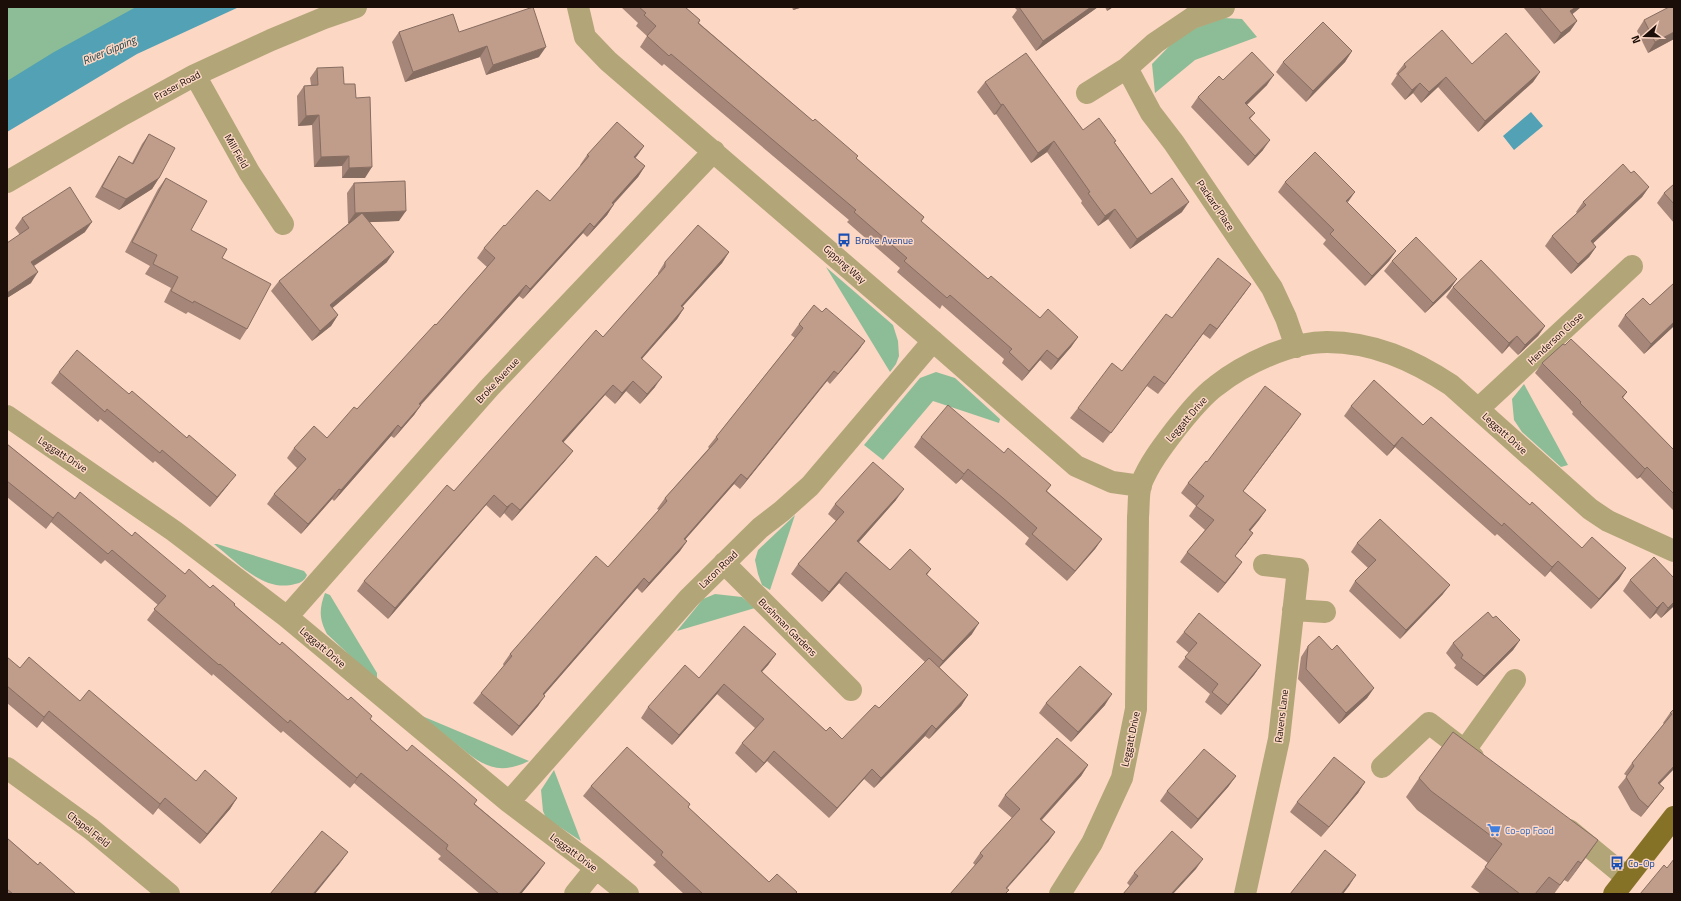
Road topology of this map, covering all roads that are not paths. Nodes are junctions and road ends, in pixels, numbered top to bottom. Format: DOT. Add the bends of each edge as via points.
graph roads {
  1 [pos="356,7"];
  2 [pos="578,7"];
  3 [pos="1224,7"];
  4 [pos="1127,68"];
  5 [pos="195,75"];
  6 [pos="1087,93"];
  7 [pos="714,151"];
  8 [pos="7,182"];
  9 [pos="283,224"];
  10 [pos="1632,266"];
  11 [pos="933,340"];
  12 [pos="1296,347"];
  13 [pos="1478,409"];
  14 [pos="7,416"];
  15 [pos="1141,486"];
  16 [pos="1674,551"];
  17 [pos="724,563"];
  18 [pos="1264,565"];
  19 [pos="1293,610"];
  20 [pos="1325,612"];
  21 [pos="287,617"];
  22 [pos="1516,680"];
  23 [pos="851,690"];
  24 [pos="1464,750"];
  25 [pos="1382,767"];
  26 [pos="7,768"];
  27 [pos="1489,769"];
  28 [pos="509,802"];
  29 [pos="1674,817"];
  30 [pos="1556,820"];
  31 [pos="596,868"];
  32 [pos="1620,886"];
  33 [pos="169,894"];
  34 [pos="575,894"];
  35 [pos="628,894"];
  36 [pos="1060,894"];
  37 [pos="1245,894"];
  1 -- 5 [label="street, Fraser Road" via="271,40"];
  2 -- 7 [label="street, Gipping Way" via="585,37 608,61"];
  3 -- 4 [label="street" via="1192,18 1155,43"];
  4 -- 6 [label="street"];
  4 -- 12 [label="street, Packard Place" via="1151,113 1272,288"];
  5 -- 8 [label="street, Fraser Road"];
  5 -- 9 [label="street, Mill Field" via="249,172"];
  7 -- 11 [label="street, Gipping Way"];
  7 -- 21 [label="street, Broke Avenue" via="489,388"];
  10 -- 13 [label="street, Henderson Close"];
  11 -- 15 [label="street, Gipping Way" via="1076,466 1112,482"];
  11 -- 17 [label="street, Lacon Road" via="810,486 760,528"];
  12 -- 13 [label="street, Leggatt Drive" via="1332,342 1402,356 1451,385"];
  12 -- 15 [label="street, Leggatt Drive" via="1271,354 1215,386 1169,437 1151,463"];
  13 -- 16 [label="street, Leggatt Drive" via="1590,509 1613,524"];
  14 -- 21 [label="street, Leggatt Drive" via="174,531"];
  15 -- 36 [label="street, Leggatt Drive" via="1138,517 1136,709 1122,778 1092,843"];
  17 -- 23 [label="street, Bushman Gardens"];
  17 -- 28 [label="street, Lacon Road" via="688,598"];
  18 -- 19 [label="street, Ravens Lane" via="1298,569"];
  19 -- 20 [label="street"];
  19 -- 37 [label="street, Ravens Lane" via="1279,739"];
  21 -- 28 [label="street, Leggatt Drive"];
  22 -- 24 [label="street"];
  24 -- 25 [label="street" via="1429,723"];
  24 -- 27 [label="street"];
  26 -- 33 [label="street, Chapel Field" via="91,829"];
  28 -- 31 [label="street, Leggatt Drive"];
  29 -- 32 [label="main road"];
  30 -- 32 [label="street"];
  31 -- 34 [label="street"];
  31 -- 35 [label="street, Leggatt Drive"];
}
